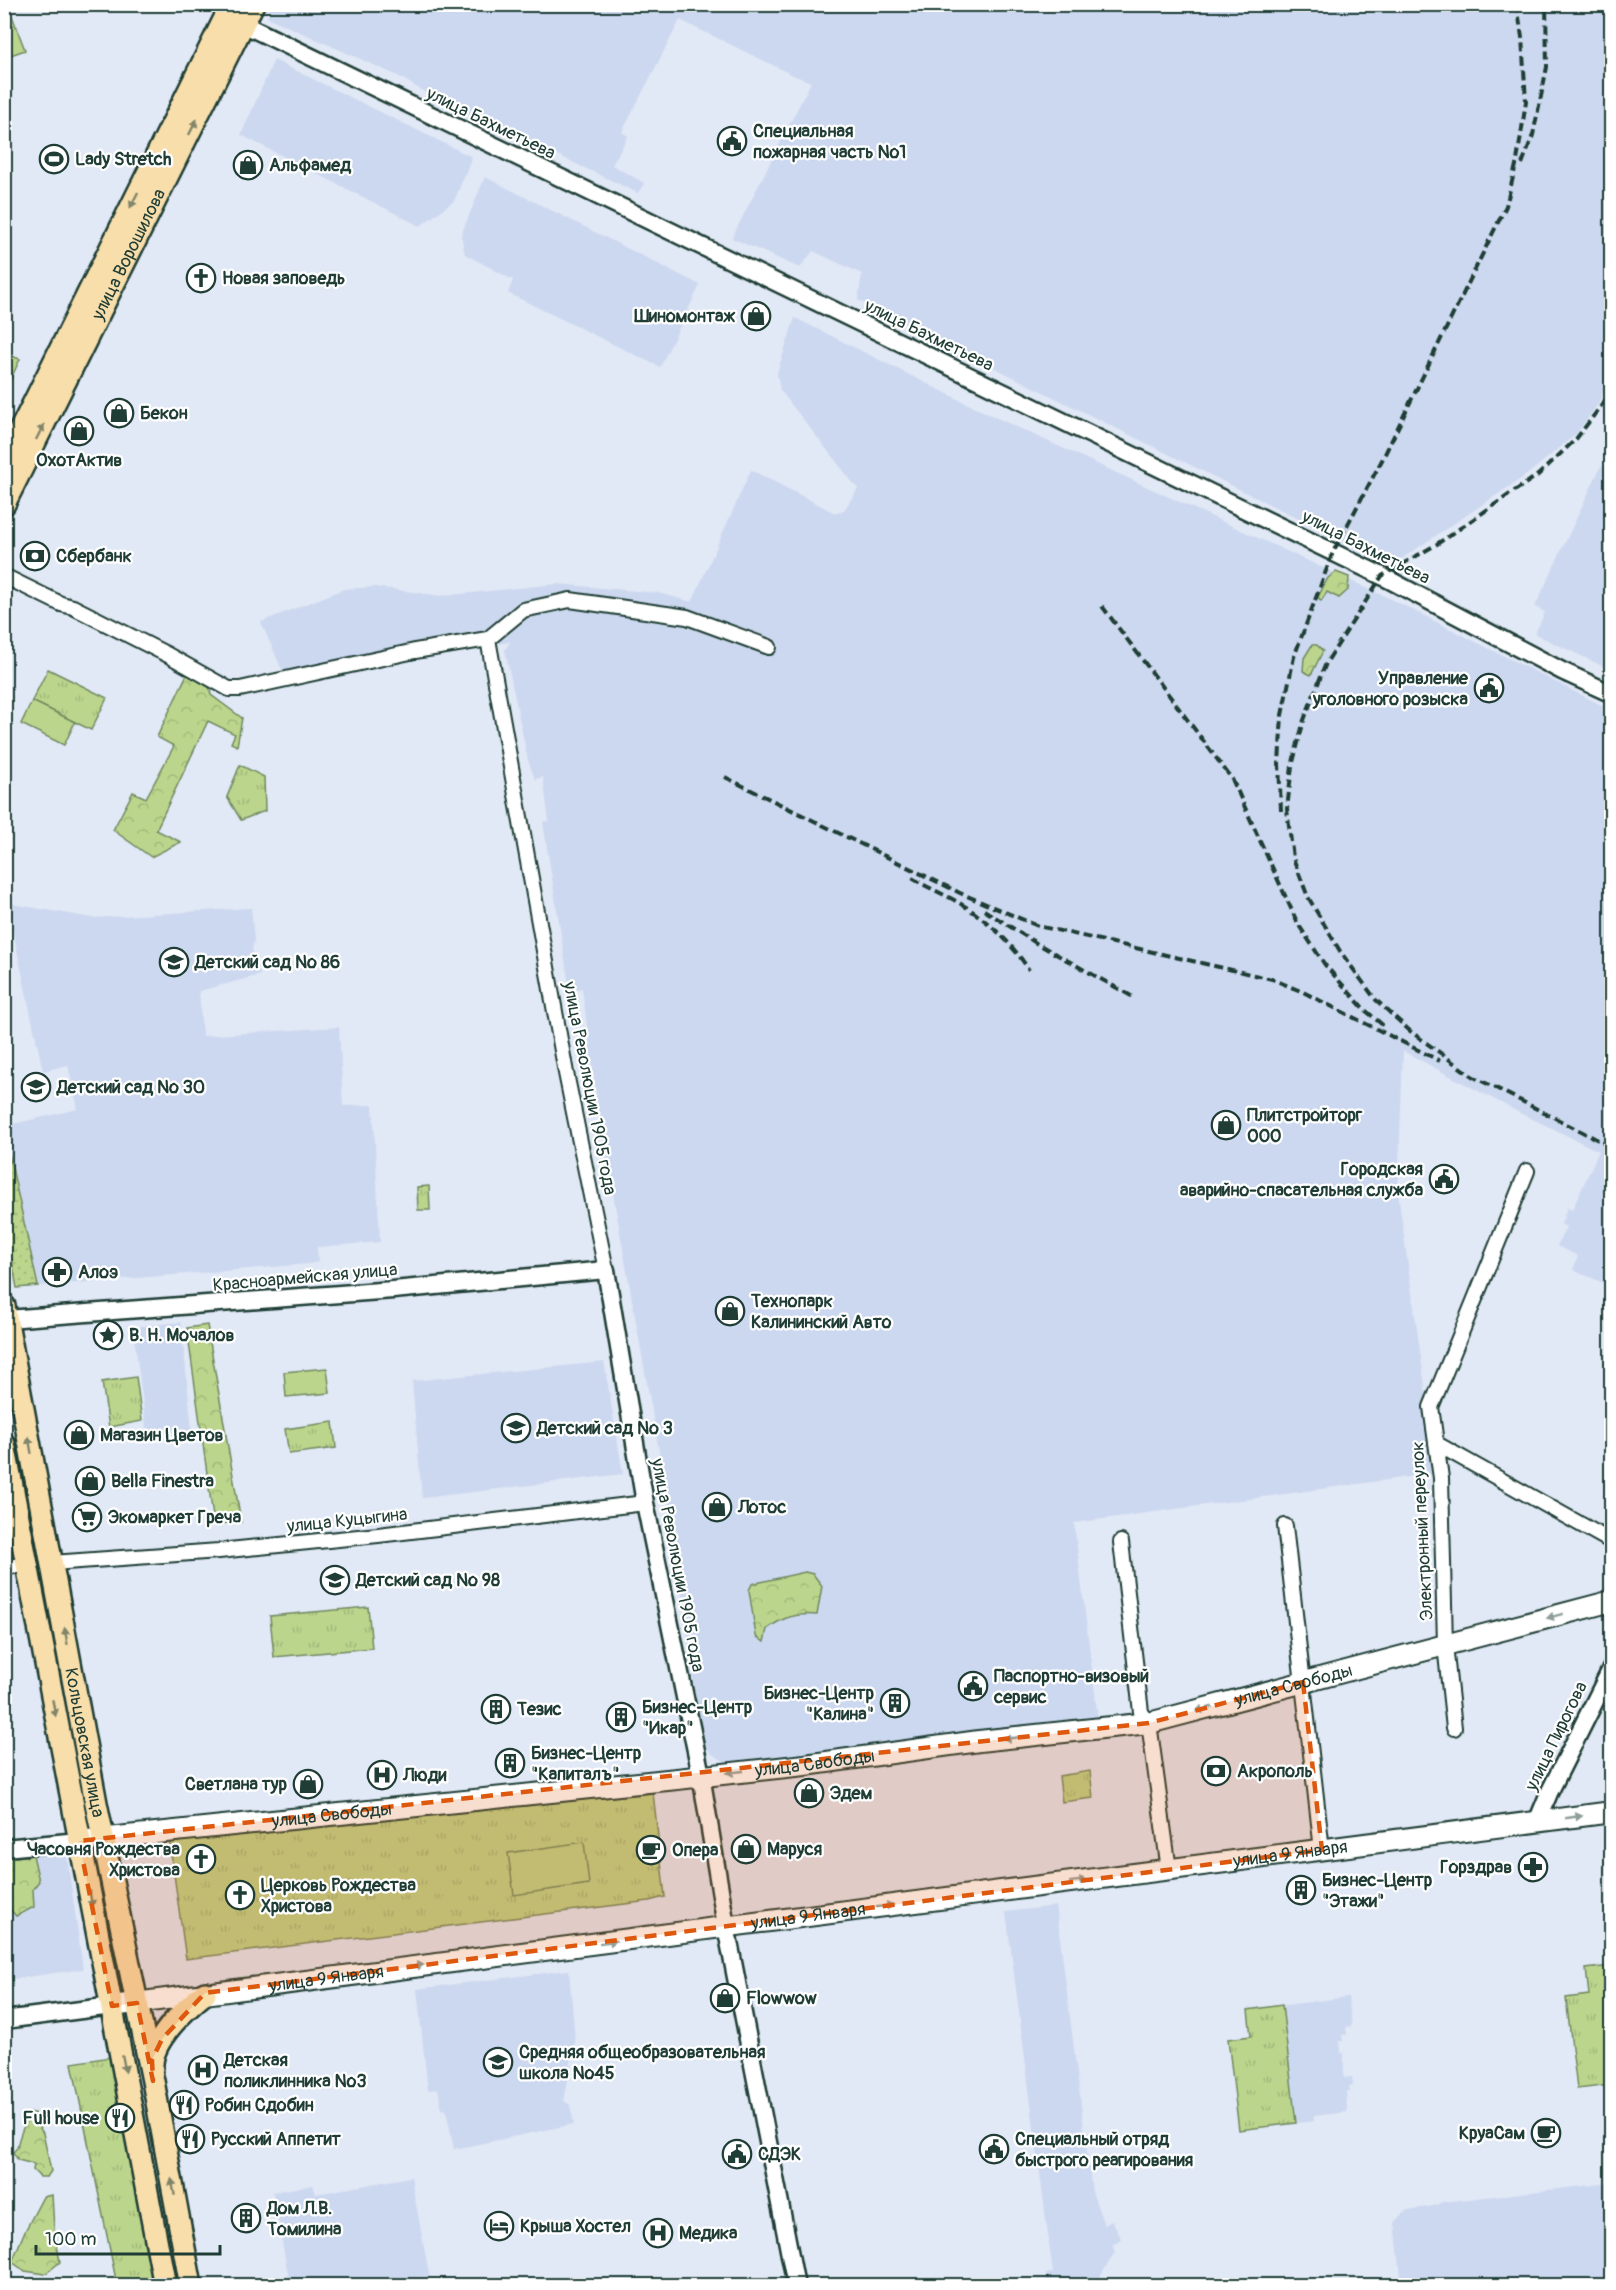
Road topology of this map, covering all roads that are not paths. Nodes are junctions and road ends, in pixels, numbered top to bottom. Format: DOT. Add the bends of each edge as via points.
graph roads {
  1 [pos="253,4"];
  2 [pos="234,15"];
  3 [pos="4,463"];
  4 [pos="4,504"];
  5 [pos="4,576"];
  6 [pos="488,639"];
  7 [pos="769,647"];
  8 [pos="1611,694"];
  9 [pos="1527,1171"];
  10 [pos="606,1270"];
  11 [pos="6,1313"];
  12 [pos="4,1444"];
  13 [pos="1437,1444"];
  14 [pos="645,1503"];
  15 [pos="1285,1526"];
  16 [pos="1122,1542"];
  17 [pos="1611,1542"];
  18 [pos="52,1563"];
  19 [pos="27,1565"];
  20 [pos="4,1567"];
  21 [pos="1611,1601"];
  22 [pos="1445,1645"];
  23 [pos="1611,1667"];
  24 [pos="1303,1682"];
  25 [pos="1149,1723"];
  26 [pos="1454,1728"];
  27 [pos="701,1775"];
  28 [pos="1611,1812"];
  29 [pos="1537,1822"];
  30 [pos="104,1838"];
  31 [pos="79,1841"];
  32 [pos="4,1848"];
  33 [pos="1322,1850"];
  34 [pos="1169,1870"];
  35 [pos="726,1926"];
  36 [pos="205,1994"];
  37 [pos="138,2003"];
  38 [pos="112,2007"];
  39 [pos="6,2023"];
  40 [pos="153,2080"];
  41 [pos="165,2286"];
  42 [pos="191,2286"];
  43 [pos="796,2286"];
  1 -- 2 [label="main road, улица Ворошилова"];
  2 -- 3 [label="main road, улица Ворошилова, one-way"];
  4 -- 2 [label="main road, улица Ворошилова, one-way"];
  2 -- 8 [label="street, улица Бахметьева" via="1372,571"];
  5 -- 6 [label="street" via="73,607 229,689"];
  6 -- 7 [label="street" via="523,610 570,600 687,617"];
  6 -- 10 [label="street, улица Революции 1905 года" via="566,1073"];
  9 -- 13 [label="street, Электронный переулок" via="1431,1407"];
  10 -- 11 [label="street, Красноармейская улица" via="370,1292"];
  10 -- 14 [label="street, улица Революции 1905 года"];
  18 -- 11 [label="main road, Кольцовская улица, one-way"];
  12 -- 19 [label="main road, Кольцовская улица"];
  13 -- 17 [label="street"];
  13 -- 22 [label="street, Электронный переулок"];
  14 -- 18 [label="street, улица Куцыгина" via="219,1551"];
  14 -- 27 [label="street, улица Революции 1905 года"];
  15 -- 24 [label="street"];
  16 -- 25 [label="street" via="1141,1712"];
  30 -- 18 [label="main road, Кольцовская улица, one-way"];
  19 -- 20 [label="street"];
  19 -- 31 [label="main road, Кольцовская улица, one-way"];
  21 -- 22 [label="main road, улица Свободы, one-way"];
  22 -- 24 [label="main road, улица Свободы"];
  22 -- 26 [label="street, Электронный переулок"];
  23 -- 29 [label="street, улица Пирогова"];
  24 -- 25 [label="main road, улица Свободы, one-way"];
  24 -- 33 [label="street"];
  25 -- 27 [label="main road, улица Свободы, one-way"];
  25 -- 34 [label="street"];
  27 -- 30 [label="main road, улица Свободы"];
  27 -- 35 [label="street, улица Революции 1905 года"];
  29 -- 28 [label="main road, улица 9 Января, one-way"];
  29 -- 33 [label="main road, улица 9 Января"];
  30 -- 31 [label="main road, улица Свободы"];
  30 -- 37 [label="main road, Кольцовская улица"];
  31 -- 32 [label="street, улица Свободы"];
  31 -- 38 [label="main road, Кольцовская улица, one-way"];
  33 -- 34 [label="main road, улица 9 Января"];
  35 -- 34 [label="main road, улица 9 Января, one-way"];
  36 -- 35 [label="main road, улица 9 Января, one-way"];
  35 -- 43 [label="street, улица Революции 1905 года"];
  36 -- 37 [label="main road, улица 9 Января"];
  36 -- 40 [label="main road" via="183,2012 162,2039 152,2060"];
  37 -- 38 [label="main road, улица 9 Января"];
  37 -- 40 [label="main road, Кольцовская улица"];
  38 -- 39 [label="street, улица 9 Января"];
  38 -- 41 [label="main road, Кольцовская улица, one-way"];
  42 -- 40 [label="main road, Кольцовская улица, one-way"];
}
